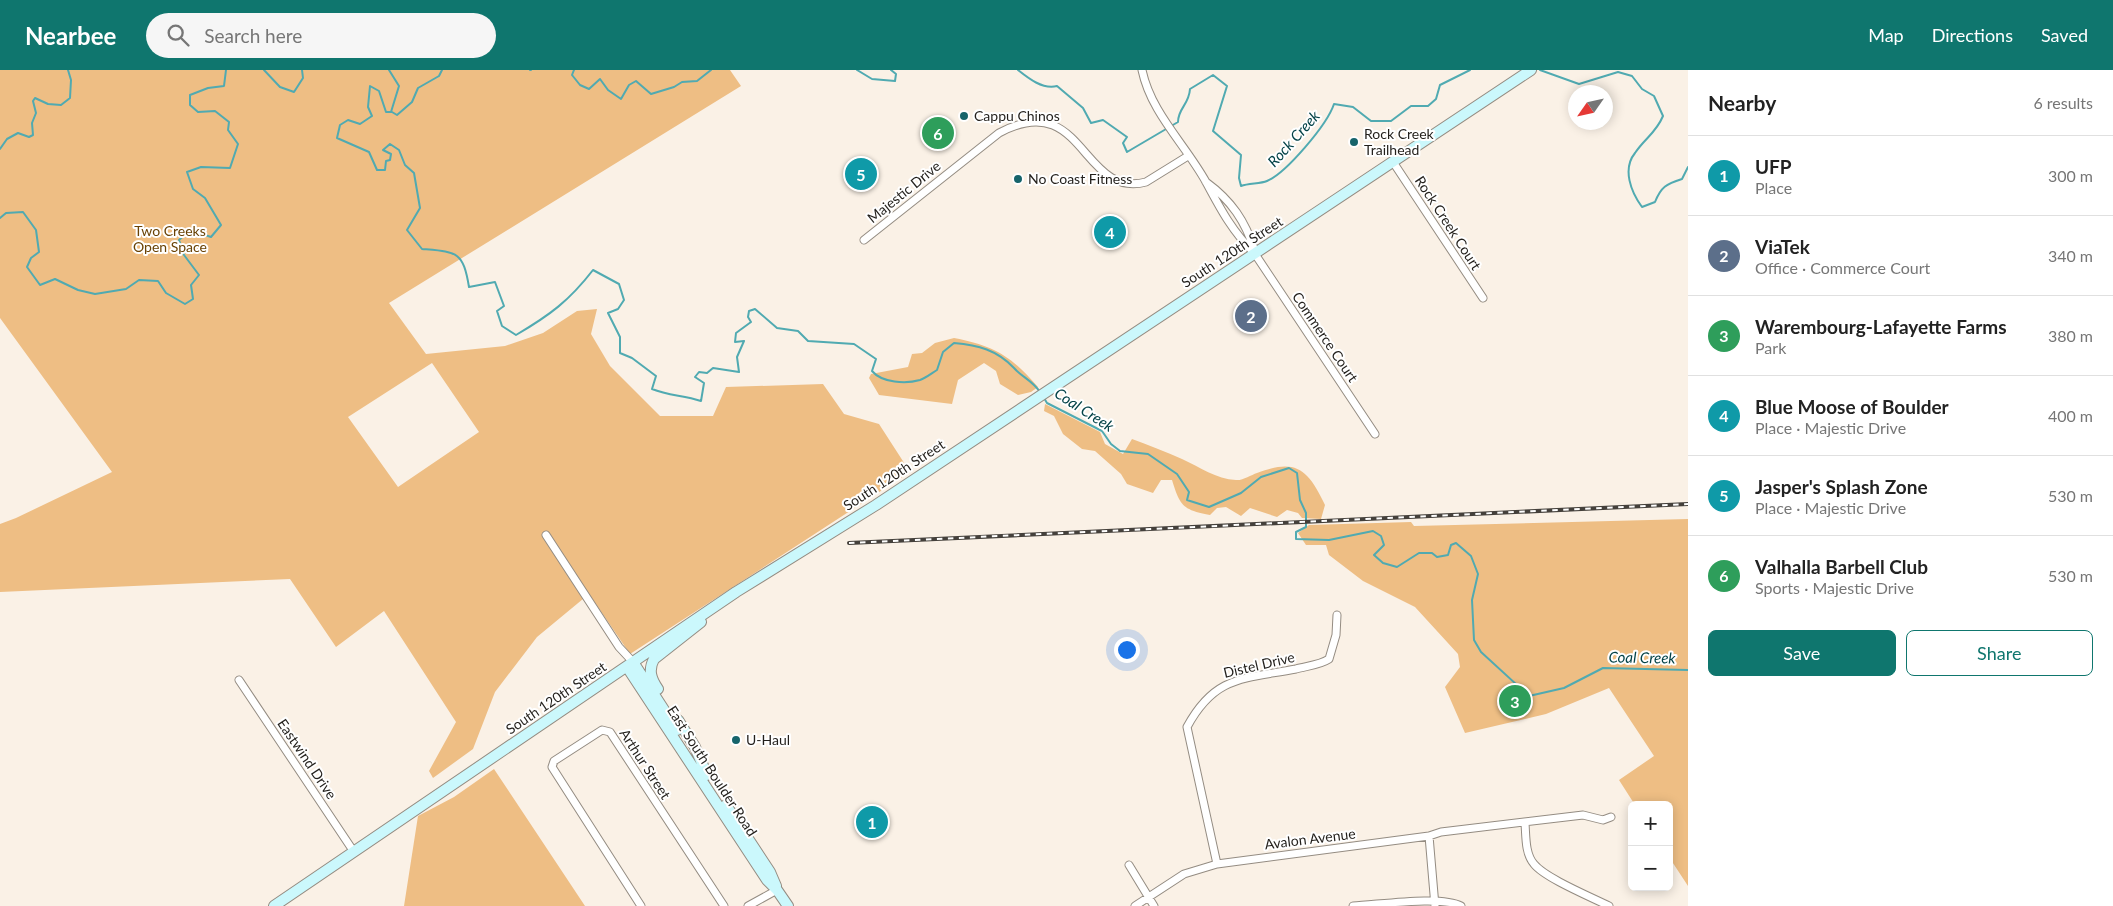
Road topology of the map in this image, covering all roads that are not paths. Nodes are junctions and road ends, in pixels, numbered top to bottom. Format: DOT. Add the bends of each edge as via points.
graph roads {
  1 [pos="1142,70"];
  2 [pos="1529,72"];
  3 [pos="1188,156"];
  4 [pos="1393,162"];
  5 [pos="1206,182"];
  6 [pos="864,240"];
  7 [pos="1255,254"];
  8 [pos="1483,298"];
  9 [pos="1375,434"];
  10 [pos="546,535"];
  11 [pos="736,592"];
  12 [pos="1337,615"];
  13 [pos="630,664"];
  14 [pos="239,680"];
  15 [pos="707,775"];
  16 [pos="1611,817"];
  17 [pos="1525,823"];
  18 [pos="1429,836"];
  19 [pos="354,852"];
  20 [pos="1217,864"];
  21 [pos="1129,865"];
  22 [pos="777,890"];
  23 [pos="1148,897"];
  24 [pos="1435,904"];
  25 [pos="751,905"];
  26 [pos="274,906"];
  27 [pos="641,906"];
  28 [pos="724,906"];
  29 [pos="788,906"];
  30 [pos="1134,906"];
  31 [pos="1154,906"];
  32 [pos="1353,906"];
  33 [pos="1461,906"];
  34 [pos="1609,906"];
  1 -- 3 [label="street" via="1159,113"];
  2 -- 4 [label="main road, South 120th Street"];
  3 -- 5 [label="street"];
  3 -- 6 [label="street, Majestic Drive" via="1146,182 1138,184 1115,180 1062,129 1040,122 1018,124 999,133"];
  4 -- 7 [label="main road, South 120th Street"];
  4 -- 8 [label="street, Rock Creek Court"];
  5 -- 7 [label="street" via="1237,235"];
  5 -- 7 [label="street" via="1234,207 1248,228"];
  7 -- 9 [label="street, Commerce Court"];
  7 -- 11 [label="main road, South 120th Street" via="876,505"];
  10 -- 13 [label="street, East South Boulder Road"];
  11 -- 13 [label="main road, South 120th Street"];
  11 -- 15 [label="main road, East South Boulder Road" via="691,631 659,653 650,666 653,682 695,747"];
  12 -- 20 [label="street, Distel Drive" via="1336,635 1329,659 1310,666 1238,680 1218,688 1198,708 1187,727"];
  13 -- 15 [label="main road, East South Boulder Road"];
  13 -- 19 [label="main road, South 120th Street"];
  13 -- 22 [label="main road, East South Boulder Road" via="767,880"];
  14 -- 19 [label="street, Eastwind Drive"];
  15 -- 22 [label="main road" via="770,872"];
  16 -- 17 [label="street, Avalon Avenue" via="1603,820 1583,815"];
  17 -- 18 [label="street, Avalon Avenue"];
  17 -- 34 [label="street" via="1528,851 1534,864 1546,874"];
  18 -- 20 [label="street, Avalon Avenue"];
  18 -- 24 [label="street"];
  19 -- 26 [label="main road, South 120th Street"];
  20 -- 23 [label="street, Avalon Avenue" via="1191,871"];
  21 -- 23 [label="street"];
  22 -- 25 [label="street"];
  22 -- 29 [label="main road, East South Boulder Road"];
  23 -- 30 [label="street, Avalon Avenue"];
  23 -- 31 [label="street"];
  24 -- 32 [label="street"];
  24 -- 33 [label="street" via="1455,903"];
  27 -- 28 [label="street, Arthur Street" via="552,767 554,761 602,730 610,732"];
}
